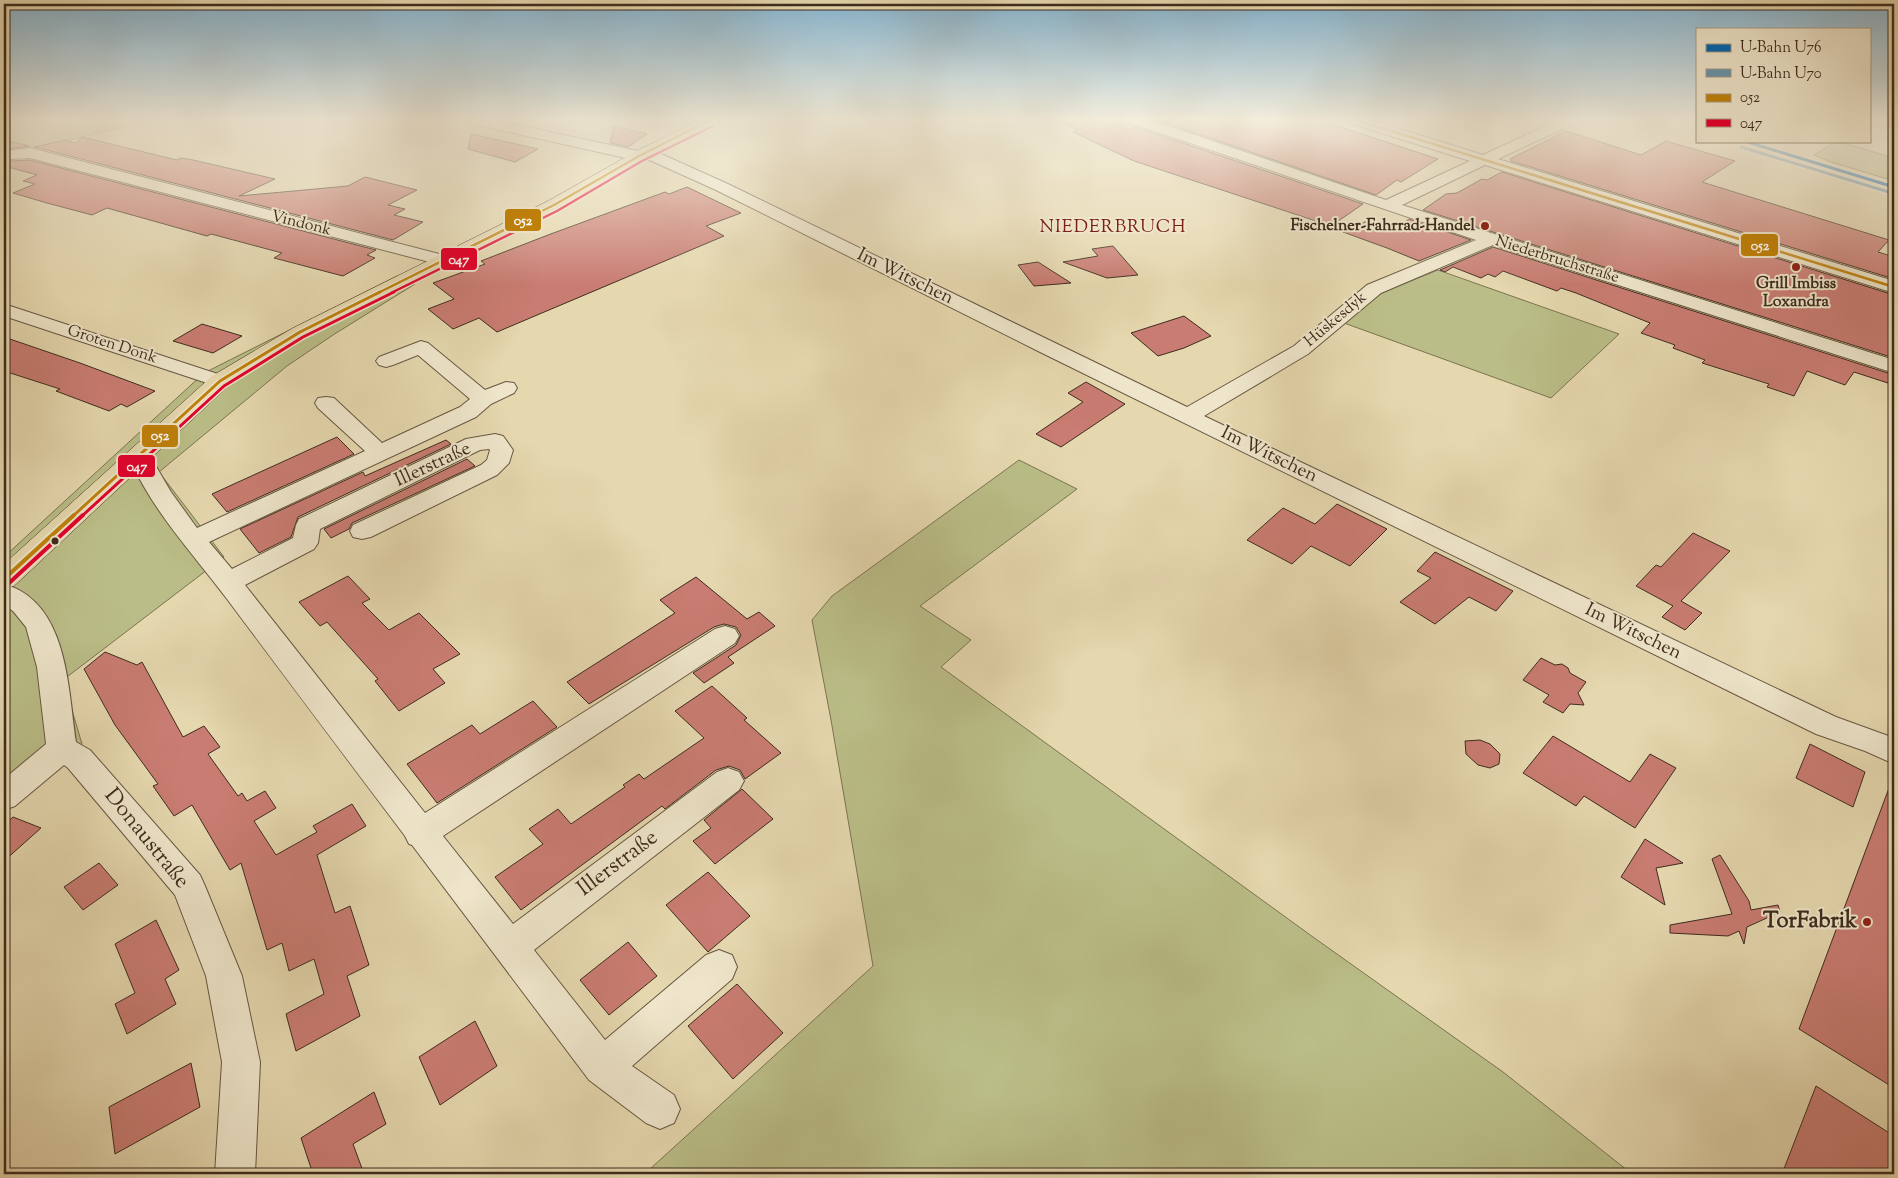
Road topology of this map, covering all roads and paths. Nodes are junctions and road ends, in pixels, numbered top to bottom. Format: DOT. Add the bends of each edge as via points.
graph roads {
  1 [pos="111,175"];
  2 [pos="608,175"];
  3 [pos="693,175"];
  4 [pos="1299,175"];
  5 [pos="1453,175"];
  6 [pos="1534,175"];
  7 [pos="1388,205"];
  8 [pos="1491,240"];
  9 [pos="445,261"];
  10 [pos="1894,287"];
  11 [pos="4,310"];
  12 [pos="386,361"];
  13 [pos="1894,367"];
  14 [pos="220,382"];
  15 [pos="506,388"];
  16 [pos="483,399"];
  17 [pos="326,403"];
  18 [pos="1188,416"];
  19 [pos="380,453"];
  20 [pos="134,459"];
  21 [pos="362,531"];
  22 [pos="192,540"];
  23 [pos="4,579"];
  24 [pos="228,582"];
  25 [pos="4,593"];
  26 [pos="726,636"];
  27 [pos="62,749"];
  28 [pos="1894,752"];
  29 [pos="728,781"];
  30 [pos="4,797"];
  31 [pos="420,834"];
  32 [pos="508,948"];
  33 [pos="719,967"];
  34 [pos="602,1067"];
  35 [pos="660,1109"];
  36 [pos="234,1174"];
  1 -- 9 [label="street, Vindonk"];
  2 -- 9 [label="main road"];
  3 -- 18 [label="street, Im Witschen"];
  4 -- 7 [label="street, Niederbruchstraße"];
  5 -- 7 [label="street"];
  6 -- 10 [label="street"];
  7 -- 8 [label="street, Niederbruchstraße"];
  8 -- 13 [label="street, Niederbruchstraße"];
  8 -- 18 [label="street, Hüskesdyk" via="1374,289 1301,350"];
  9 -- 14 [label="main road" via="300,332"];
  11 -- 14 [label="street, Groten Donk"];
  12 -- 16 [label="street" via="421,347"];
  14 -- 20 [label="main road"];
  15 -- 16 [label="street, Illerstraße"];
  16 -- 19 [label="street, Illerstraße" via="468,412"];
  17 -- 19 [label="street, Illerstraße"];
  18 -- 28 [label="street, Im Witschen" via="1826,726 1875,742"];
  19 -- 22 [label="street, Illerstraße"];
  20 -- 22 [label="street" via="142,462 170,513"];
  20 -- 23 [label="main road"];
  21 -- 24 [label="street, Illerstraße" via="488,470 497,463 502,450 495,442 474,444 308,525 305,543"];
  22 -- 24 [label="street"];
  24 -- 31 [label="street"];
  25 -- 27 [label="street" via="22,604 39,624 51,667"];
  26 -- 31 [label="street"];
  27 -- 30 [label="street"];
  27 -- 36 [label="street, Donaustraße" via="79,759 188,886 224,976 241,1062"];
  29 -- 32 [label="street, Illerstraße"];
  31 -- 32 [label="street"];
  32 -- 34 [label="street"];
  33 -- 34 [label="street"];
  34 -- 35 [label="street"];
}
